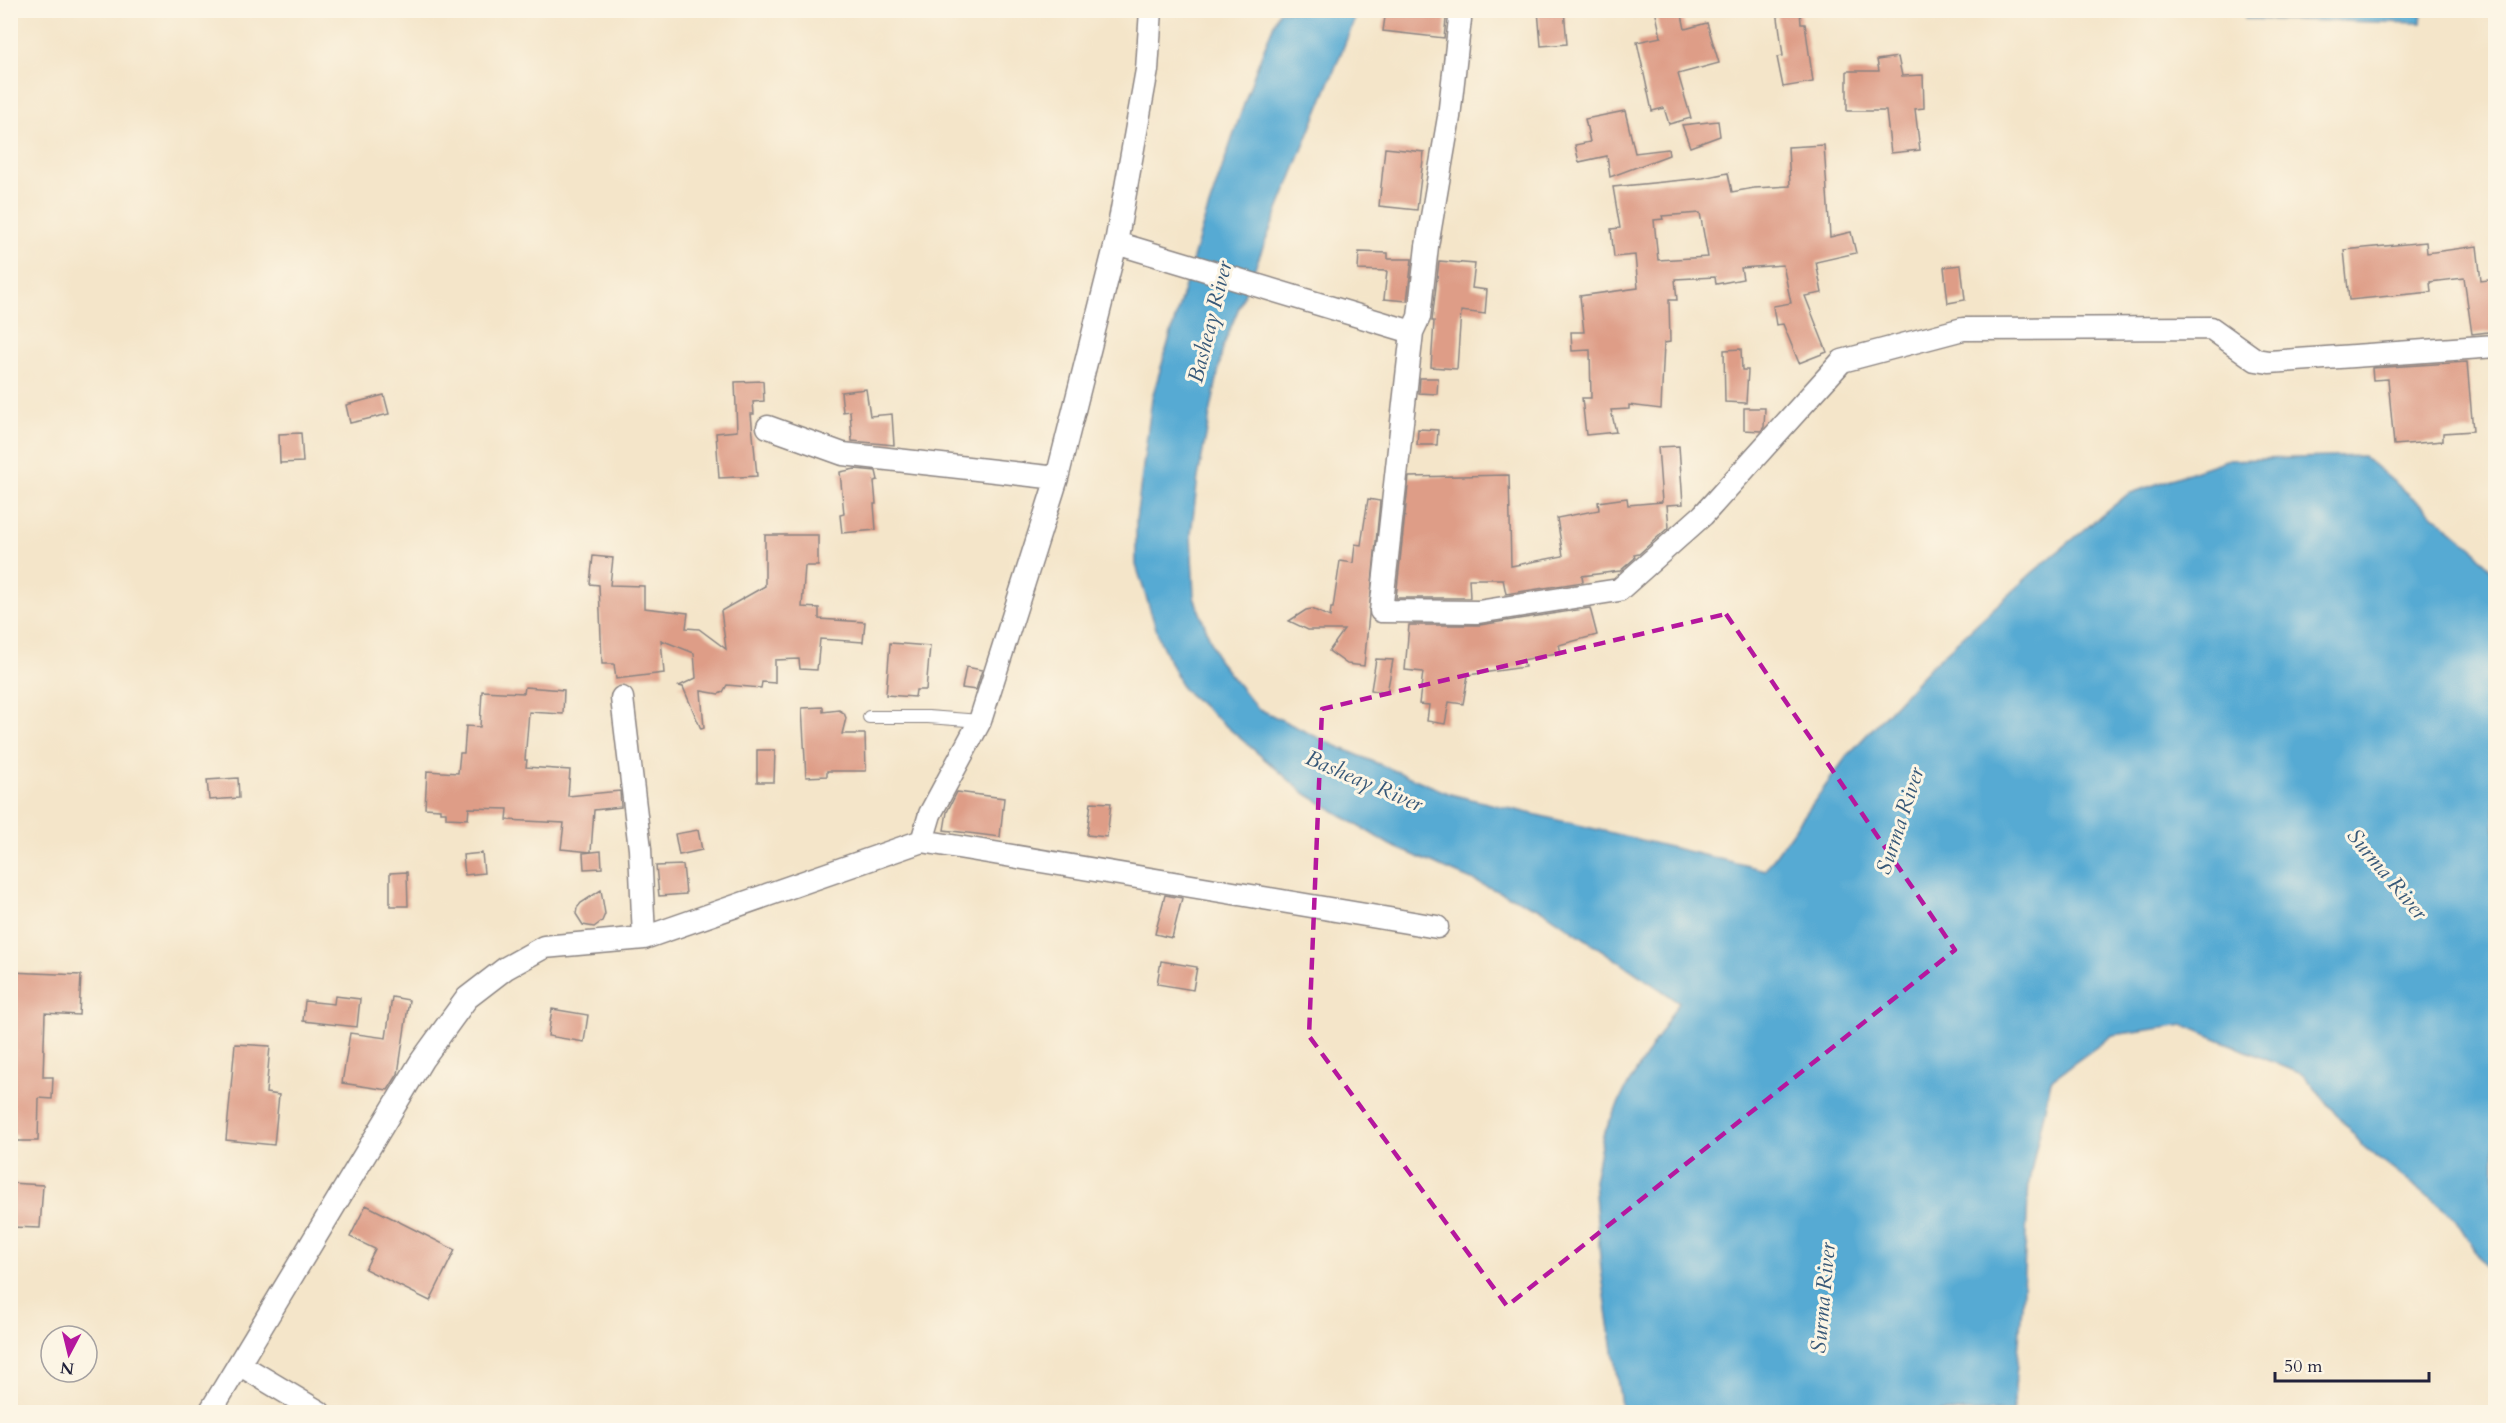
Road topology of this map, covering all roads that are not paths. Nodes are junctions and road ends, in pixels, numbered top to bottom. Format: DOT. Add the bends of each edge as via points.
graph roads {
  1 [pos="1150,10"];
  2 [pos="1461,10"];
  3 [pos="1116,243"];
  4 [pos="1412,332"];
  5 [pos="2496,346"];
  6 [pos="768,427"];
  7 [pos="1057,478"];
  8 [pos="622,698"];
  9 [pos="869,717"];
  10 [pos="980,721"];
  11 [pos="922,840"];
  12 [pos="1437,927"];
  13 [pos="644,938"];
  14 [pos="239,1364"];
  15 [pos="210,1413"];
  16 [pos="319,1413"];
  1 -- 3 [label="street" via="1147,69"];
  2 -- 4 [label="street" via="1419,317"];
  3 -- 4 [label="street"];
  3 -- 7 [label="street"];
  4 -- 5 [label="street" via="1381,611 1478,612 1619,590 1703,515 1842,361 1963,328 2211,327 2256,360 2269,362"];
  6 -- 7 [label="street" via="843,454"];
  7 -- 10 [label="street"];
  8 -- 13 [label="street" via="640,849"];
  9 -- 10 [label="lane"];
  10 -- 11 [label="street" via="930,814"];
  11 -- 12 [label="street"];
  11 -- 13 [label="street"];
  13 -- 14 [label="street" via="544,946 506,968 467,998 422,1060"];
  14 -- 15 [label="street"];
  14 -- 16 [label="street"];
}
